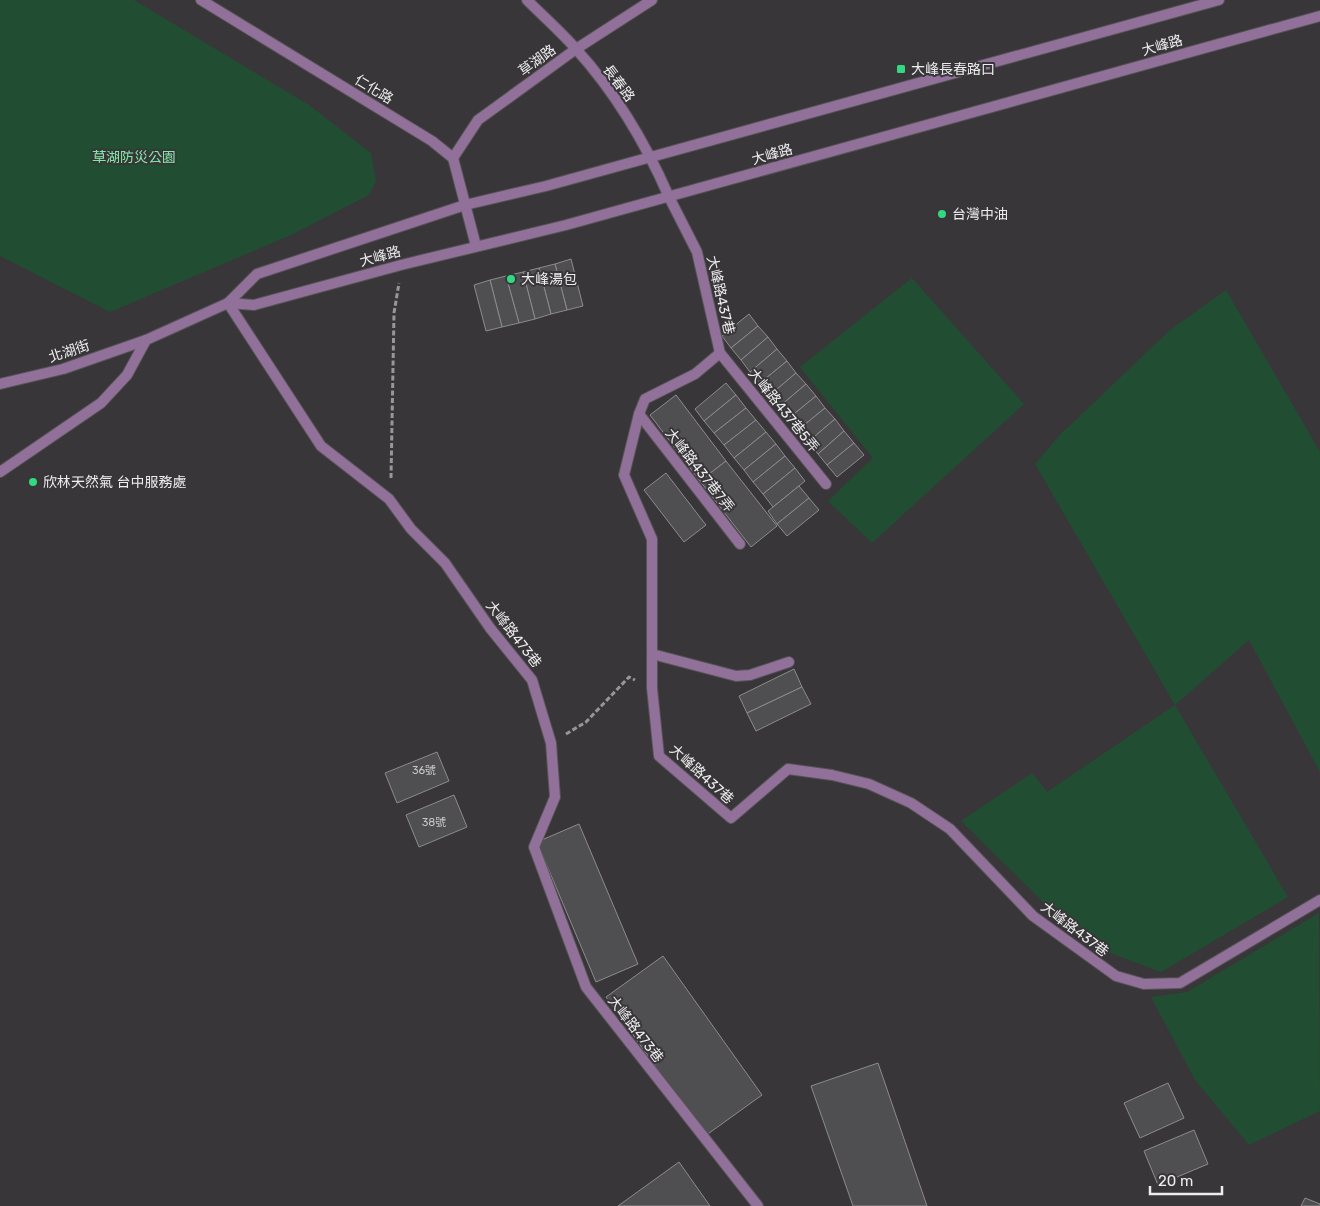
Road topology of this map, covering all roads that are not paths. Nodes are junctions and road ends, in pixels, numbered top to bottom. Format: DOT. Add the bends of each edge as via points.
graph roads {
  1 [pos="201,0"];
  2 [pos="527,0"];
  3 [pos="652,0"];
  4 [pos="1220,0"];
  5 [pos="1320,16"];
  6 [pos="576,49"];
  7 [pos="652,157"];
  8 [pos="453,158"];
  9 [pos="669,197"];
  10 [pos="465,205"];
  11 [pos="476,246"];
  12 [pos="228,303"];
  13 [pos="146,340"];
  14 [pos="720,353"];
  15 [pos="0,384"];
  16 [pos="639,414"];
  17 [pos="0,472"];
  18 [pos="826,484"];
  19 [pos="740,544"];
  20 [pos="652,654"];
  21 [pos="789,662"];
  22 [pos="1320,900"];
  23 [pos="758,1206"];
  1 -- 8 [label="street, 仁化路" via="432,141"];
  2 -- 6 [label="street, 長春路"];
  3 -- 6 [label="street, 草湖路"];
  4 -- 7 [label="street, 大峰路"];
  5 -- 9 [label="street, 大峰路"];
  6 -- 7 [label="street, 長春路" via="622,110"];
  6 -- 8 [label="street, 草湖路" via="478,120"];
  7 -- 9 [label="street, 長春路"];
  7 -- 10 [label="street, 大峰路"];
  8 -- 10 [label="street"];
  9 -- 11 [label="street, 大峰路"];
  9 -- 14 [label="street, 大峰路437巷" via="697,252"];
  10 -- 11 [label="street"];
  10 -- 12 [label="street, 大峰路" via="257,274"];
  11 -- 12 [label="street, 大峰路" via="254,305"];
  12 -- 13 [label="street, 大峰路"];
  12 -- 23 [label="street, 大峰路473巷" via="321,446 389,499 411,529 445,563 490,628 532,680 550,743 555,797 534,847 586,987"];
  13 -- 15 [label="street, 北湖街" via="63,369"];
  13 -- 17 [label="street" via="127,375 101,403"];
  14 -- 16 [label="street, 大峰路437巷" via="695,374 645,399"];
  14 -- 18 [label="street, 大峰路437巷5弄"];
  16 -- 19 [label="street, 大峰路437巷7弄"];
  16 -- 20 [label="street, 大峰路437巷" via="624,475 652,539"];
  20 -- 21 [label="street" via="736,676 750,675"];
  20 -- 22 [label="street, 大峰路437巷" via="659,756 731,818 788,769 869,784 911,802 950,829 1033,916 1116,976 1144,984 1180,983"];
}
